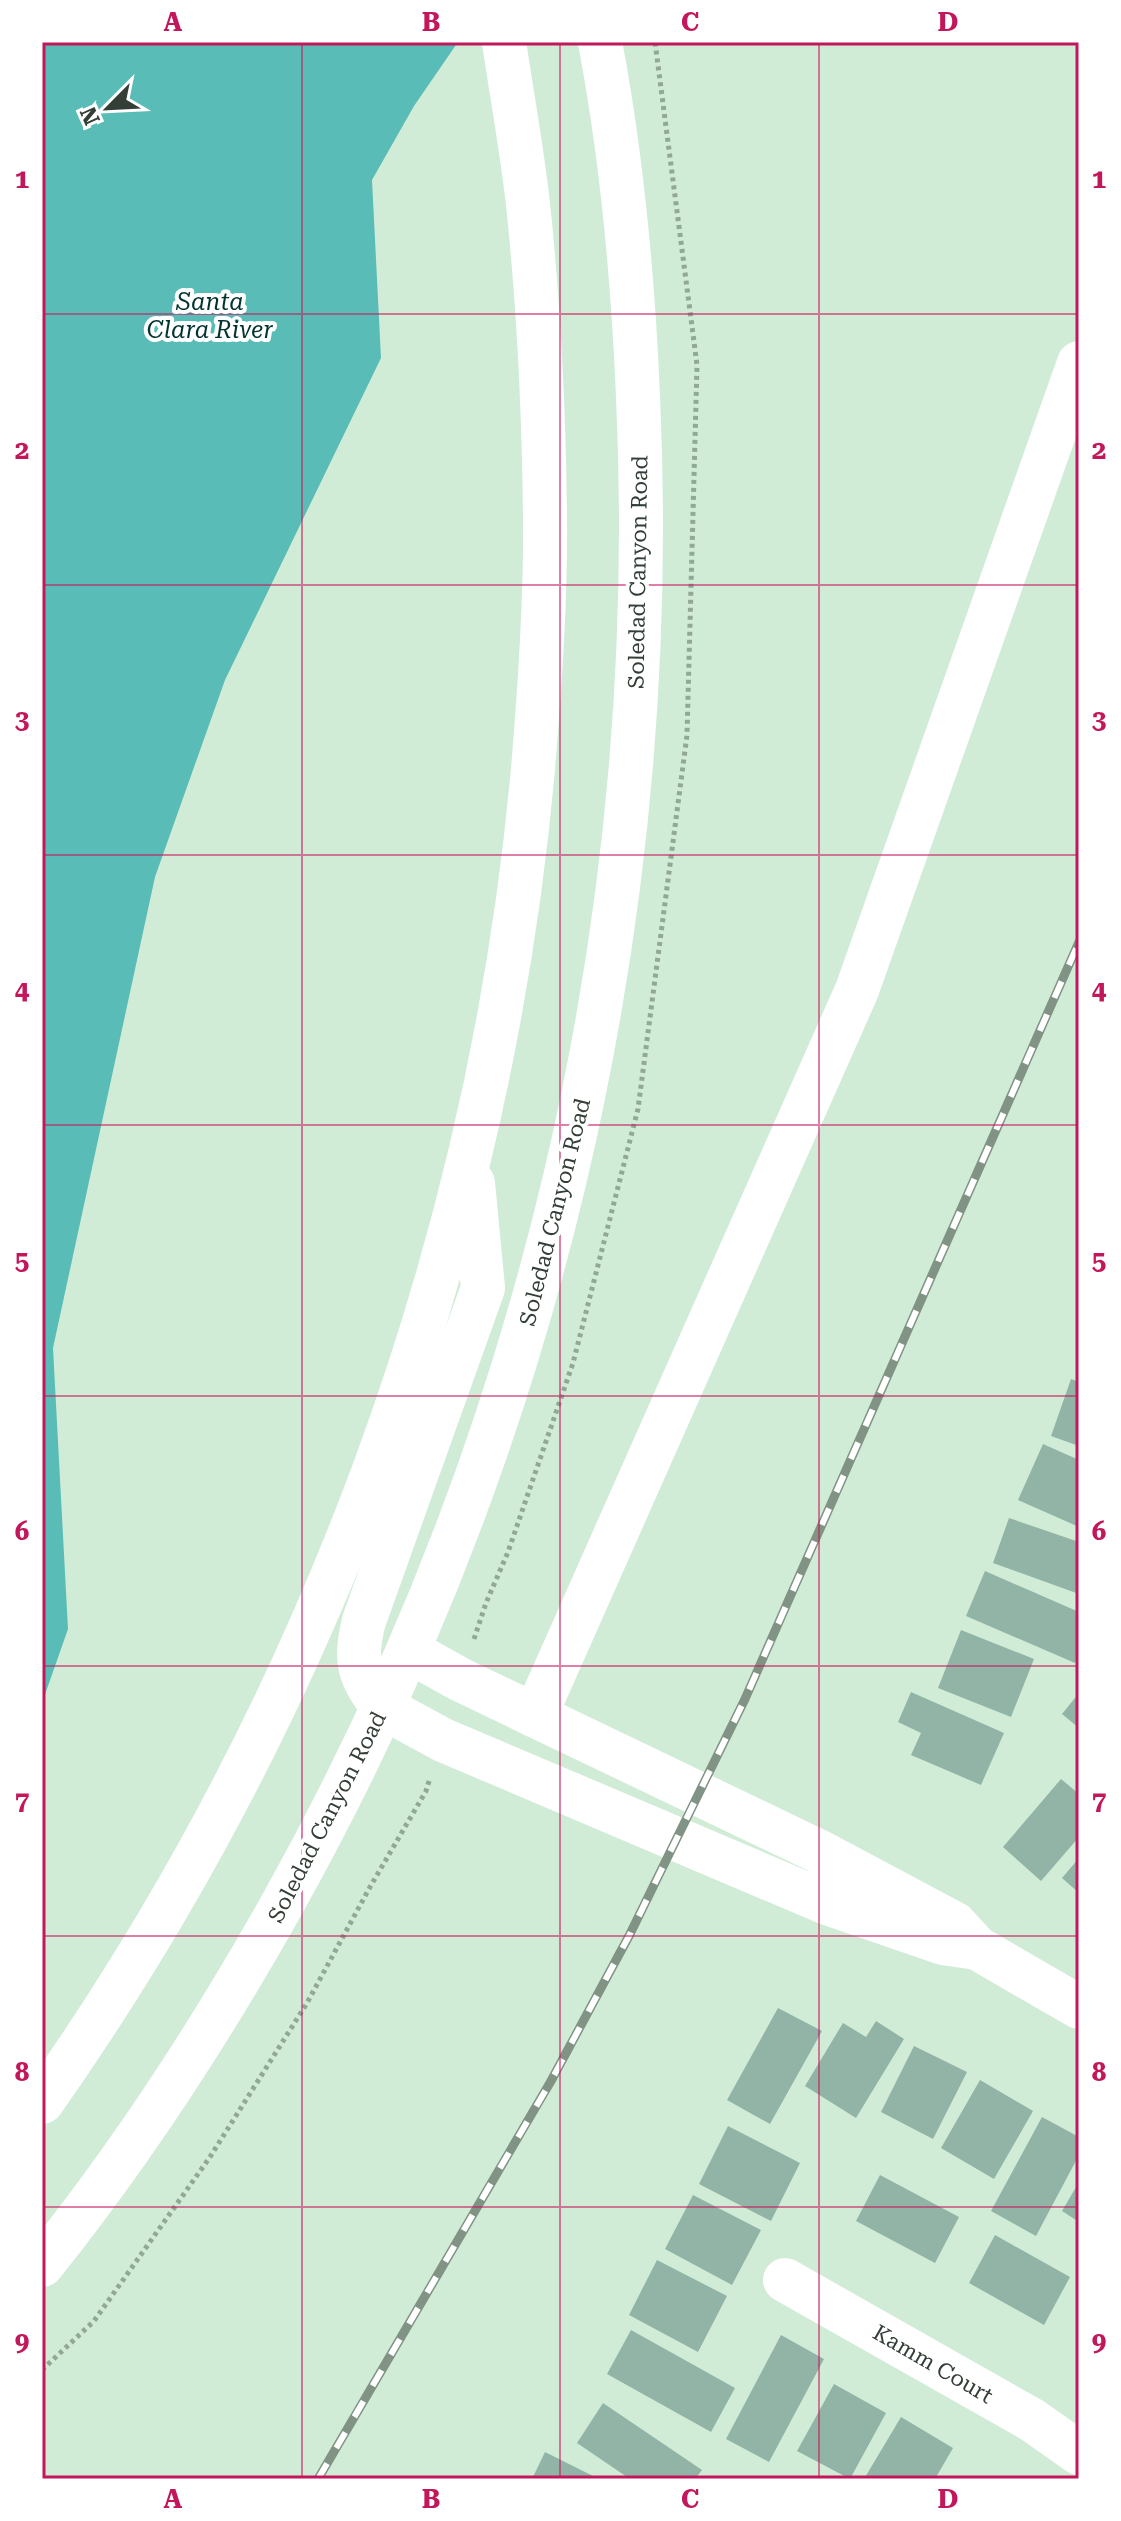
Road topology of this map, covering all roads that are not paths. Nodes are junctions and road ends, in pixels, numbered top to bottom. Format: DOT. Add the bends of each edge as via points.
graph roads {
  1 [pos="600,42"];
  2 [pos="504,43"];
  3 [pos="1079,363"];
  4 [pos="470,1157"];
  5 [pos="409,1651"];
  6 [pos="384,1708"];
  7 [pos="535,1716"];
  8 [pos="977,1948"];
  9 [pos="1079,2007"];
  10 [pos="42,2102"];
  11 [pos="42,2265"];
  12 [pos="785,2280"];
  13 [pos="1079,2453"];
  1 -- 5 [label="main road, Soledad Canyon Road" via="634,311 641,461 642,597 622,867 600,1017 544,1267 476,1483"];
  2 -- 4 [label="main road" via="534,275 545,537 540,682 526,841 502,1000"];
  3 -- 7 [label="main road" via="857,990"];
  4 -- 6 [label="main road" via="483,1288 358,1644 359,1668 368,1690"];
  4 -- 10 [label="main road" via="383,1448 318,1612 250,1757 174,1897"];
  5 -- 6 [label="main road, Soledad Canyon Road"];
  5 -- 7 [label="main road"];
  6 -- 8 [label="main road" via="443,1740 827,1903 943,1943"];
  6 -- 11 [label="main road, Soledad Canyon Road" via="240,1980 158,2109"];
  7 -- 8 [label="main road" via="818,1851 955,1924"];
  8 -- 9 [label="main road"];
  12 -- 13 [label="main road, Kamm Court" via="1032,2420"];
}
